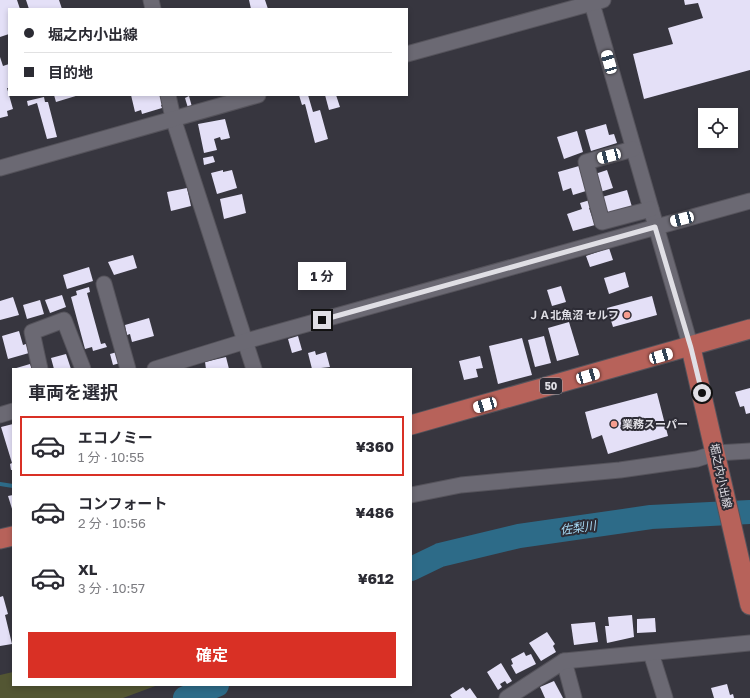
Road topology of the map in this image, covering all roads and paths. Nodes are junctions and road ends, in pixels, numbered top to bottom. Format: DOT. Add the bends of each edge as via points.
graph roads {
  1 [pos="595,1"];
  2 [pos="408,54"];
  3 [pos="168,96"];
  4 [pos="254,96"];
  5 [pos="173,118"];
  6 [pos="633,149"];
  7 [pos="0,168"];
  8 [pos="750,201"];
  9 [pos="651,209"];
  10 [pos="655,227"];
  11 [pos="104,284"];
  12 [pos="750,329"];
  13 [pos="246,341"];
  14 [pos="691,348"];
  15 [pos="40,368"];
  16 [pos="83,368"];
  17 [pos="128,368"];
  18 [pos="158,368"];
  19 [pos="254,368"];
  20 [pos="12,411"];
  21 [pos="0,415"];
  22 [pos="412,425"];
  23 [pos="750,450"];
  24 [pos="722,456"];
  25 [pos="412,495"];
  26 [pos="12,536"];
  27 [pos="0,539"];
  28 [pos="750,605"];
  29 [pos="750,643"];
  30 [pos="650,652"];
  31 [pos="564,661"];
  32 [pos="507,698"];
  33 [pos="574,698"];
  34 [pos="665,698"];
  1 -- 2 [label="street"];
  1 -- 6 [label="street"];
  3 -- 5 [label="street"];
  4 -- 5 [label="street"];
  5 -- 7 [label="street"];
  5 -- 13 [label="street"];
  6 -- 9 [label="street"];
  6 -- 9 [label="street" via="586,162 602,222"];
  8 -- 10 [label="street"];
  9 -- 10 [label="street"];
  10 -- 13 [label="street"];
  10 -- 14 [label="street"];
  11 -- 17 [label="street"];
  12 -- 14 [label="main road, 50"];
  13 -- 18 [label="street"];
  13 -- 19 [label="street"];
  14 -- 22 [label="main road, 50"];
  14 -- 24 [label="main road, 堀之内小出線"];
  15 -- 16 [label="street" via="32,332 64,320"];
  20 -- 21 [label="street"];
  23 -- 24 [label="street"];
  24 -- 25 [label="street" via="620,470 461,485"];
  24 -- 28 [label="main road, 堀之内小出線" via="743,580"];
  26 -- 27 [label="main road"];
  29 -- 30 [label="street"];
  30 -- 31 [label="street"];
  30 -- 34 [label="street"];
  31 -- 32 [label="street"];
  31 -- 33 [label="street"];
}
